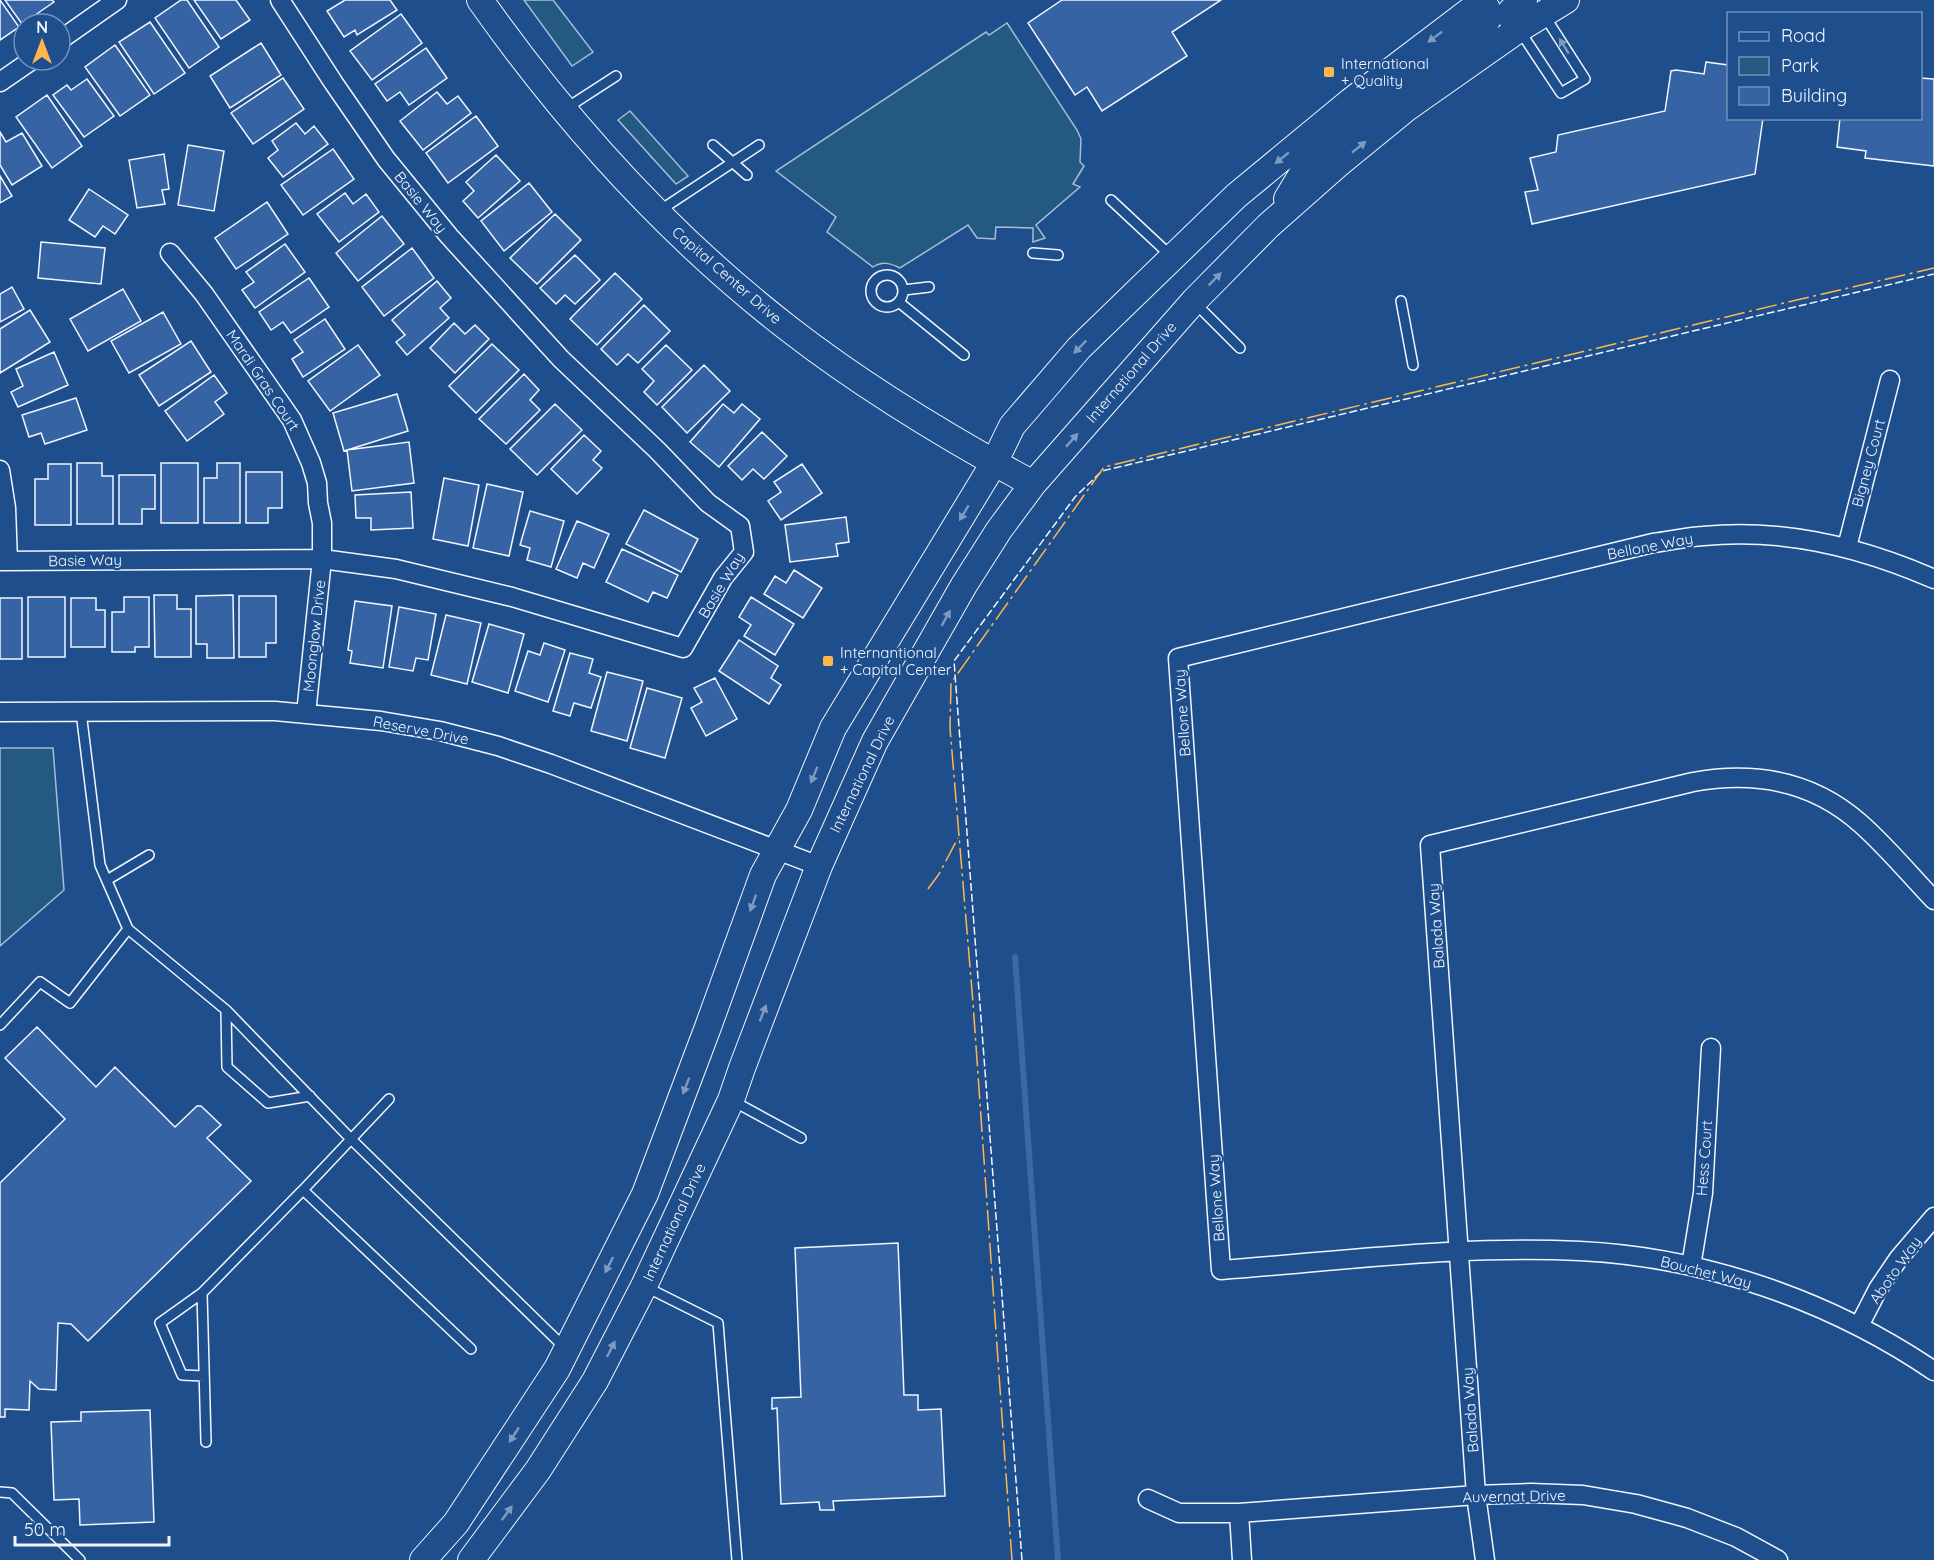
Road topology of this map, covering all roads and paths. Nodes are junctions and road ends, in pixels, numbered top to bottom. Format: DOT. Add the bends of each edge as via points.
graph roads {
  1 [pos="117,0"];
  2 [pos="280,0"];
  3 [pos="480,0"];
  4 [pos="1482,0"];
  5 [pos="1566,0"];
  6 [pos="1534,7"];
  7 [pos="1519,29"];
  8 [pos="72,32"];
  9 [pos="15,72"];
  10 [pos="616,76"];
  11 [pos="0,82"];
  12 [pos="563,110"];
  13 [pos="713,145"];
  14 [pos="759,145"];
  15 [pos="731,163"];
  16 [pos="747,175"];
  17 [pos="1111,200"];
  18 [pos="657,212"];
  19 [pos="1268,226"];
  20 [pos="170,253"];
  21 [pos="1033,253"];
  22 [pos="1058,255"];
  23 [pos="1172,257"];
  24 [pos="928,287"];
  25 [pos="904,290"];
  26 [pos="1194,301"];
  27 [pos="1401,301"];
  28 [pos="900,303"];
  29 [pos="1240,348"];
  30 [pos="964,355"];
  31 [pos="1413,364"];
  32 [pos="1890,380"];
  33 [pos="994,463"];
  34 [pos="0,470"];
  35 [pos="1033,484"];
  36 [pos="1846,547"];
  37 [pos="322,559"];
  38 [pos="4,561"];
  39 [pos="1934,579"];
  40 [pos="0,712"];
  41 [pos="81,712"];
  42 [pos="306,714"];
  43 [pos="778,850"];
  44 [pos="149,855"];
  45 [pos="819,866"];
  46 [pos="107,880"];
  47 [pos="1934,900"];
  48 [pos="128,929"];
  49 [pos="226,1010"];
  50 [pos="0,1025"];
  51 [pos="1711,1048"];
  52 [pos="310,1096"];
  53 [pos="389,1099"];
  54 [pos="731,1100"];
  55 [pos="801,1138"];
  56 [pos="351,1139"];
  57 [pos="303,1190"];
  58 [pos="1934,1217"];
  59 [pos="1459,1251"];
  60 [pos="1691,1266"];
  61 [pos="644,1286"];
  62 [pos="202,1293"];
  63 [pos="1859,1326"];
  64 [pos="471,1350"];
  65 [pos="567,1350"];
  66 [pos="1934,1371"];
  67 [pos="204,1376"];
  68 [pos="206,1442"];
  69 [pos="0,1492"];
  70 [pos="1476,1495"];
  71 [pos="1148,1499"];
  72 [pos="1239,1513"];
  73 [pos="80,1560"];
  74 [pos="423,1560"];
  75 [pos="471,1560"];
  76 [pos="737,1560"];
  77 [pos="1242,1560"];
  78 [pos="1485,1560"];
  79 [pos="1778,1560"];
  1 -- 8 [label="street"];
  2 -- 37 [label="street, Basie Way" via="386,159 449,236 561,359 708,503 740,526 744,552 723,578 683,648 512,597 396,569"];
  3 -- 12 [label="main road, Capital Center Drive"];
  4 -- 19 [label="main road" via="1489,17 1486,24 1314,154"];
  4 -- 23 [label="main road, one-way" via="1236,196"];
  5 -- 6 [label="main road, International Drive"];
  6 -- 7 [label="main road, International Drive"];
  7 -- 6 [label="lane, one-way" via="1561,93 1585,79"];
  19 -- 7 [label="main road, International Drive, one-way" via="1408,107"];
  9 -- 11 [label="street"];
  10 -- 12 [label="lane"];
  12 -- 18 [label="main road, Capital Center Drive"];
  13 -- 15 [label="lane"];
  14 -- 15 [label="lane"];
  15 -- 16 [label="lane"];
  15 -- 18 [label="lane"];
  17 -- 23 [label="lane"];
  18 -- 33 [label="main road, Capital Center Drive" via="728,278 852,375"];
  26 -- 19 [label="main road, International Drive, one-way"];
  20 -- 37 [label="street, Mardi Gras Court" via="204,294 292,420 317,483"];
  21 -- 22 [label="lane"];
  23 -- 33 [label="main road, one-way" via="1079,348 1012,426"];
  24 -- 25 [label="lane"];
  25 -- 28 [label="lane"];
  25 -- 28 [label="lane" via="892,276 880,277 872,286 877,304 888,308"];
  26 -- 29 [label="lane"];
  35 -- 26 [label="main road, International Drive, one-way"];
  27 -- 31 [label="lane"];
  28 -- 30 [label="lane"];
  32 -- 36 [label="street, Bigney Court"];
  33 -- 35 [label="main road, Capital Center Drive"];
  33 -- 43 [label="main road, one-way" via="833,728"];
  34 -- 38 [label="street" via="6,508"];
  45 -- 35 [label="main road, International Drive, one-way" via="875,741 964,585"];
  36 -- 39 [label="street, Bellone Way"];
  36 -- 59 [label="street, Bellone Way" via="1755,534 1653,543 1178,658 1221,1270"];
  37 -- 38 [label="street, Basie Way"];
  37 -- 42 [label="street, Moonglow Drive"];
  40 -- 41 [label="street, Reserve Drive"];
  41 -- 42 [label="street, Reserve Drive"];
  41 -- 46 [label="lane" via="100,865"];
  42 -- 43 [label="street, Reserve Drive" via="440,731 498,747"];
  43 -- 45 [label="street, Reserve Drive"];
  43 -- 65 [label="main road, one-way" via="763,875 645,1194"];
  44 -- 46 [label="lane"];
  54 -- 45 [label="main road, International Drive, one-way"];
  46 -- 48 [label="lane"];
  47 -- 59 [label="street, Balada Way" via="1860,823 1834,804 1789,784 1749,777 1693,782 1430,845"];
  48 -- 49 [label="lane"];
  48 -- 50 [label="lane" via="70,1003 40,982"];
  49 -- 52 [label="lane"];
  49 -- 52 [label="lane" via="227,1067 268,1103"];
  51 -- 60 [label="street, Hess Court" via="1703,1193"];
  52 -- 56 [label="lane"];
  53 -- 56 [label="lane"];
  54 -- 55 [label="lane"];
  54 -- 61 [label="main road, International Drive"];
  56 -- 57 [label="lane"];
  56 -- 65 [label="lane"];
  57 -- 62 [label="lane"];
  57 -- 64 [label="lane"];
  58 -- 63 [label="street, Aboto Way" via="1899,1258"];
  59 -- 60 [label="street, Bouchet Way" via="1582,1251"];
  59 -- 70 [label="street, Balada Way"];
  60 -- 63 [label="street, Bouchet Way" via="1800,1299"];
  75 -- 61 [label="main road, International Drive, one-way" via="573,1417"];
  61 -- 76 [label="lane" via="717,1323"];
  62 -- 67 [label="lane"];
  62 -- 67 [label="lane" via="160,1323 182,1375"];
  63 -- 66 [label="street, Bouchet Way"];
  65 -- 74 [label="main road, one-way" via="456,1523"];
  67 -- 68 [label="lane"];
  69 -- 73 [label="lane" via="12,1493"];
  70 -- 72 [label="street, Auvernat Drive"];
  70 -- 78 [label="street, Balada Way"];
  70 -- 79 [label="street, Auvernat Drive" via="1583,1495 1636,1504 1697,1521"];
  71 -- 72 [label="street, Auvernat Drive" via="1179,1514"];
  72 -- 77 [label="street"];
}
